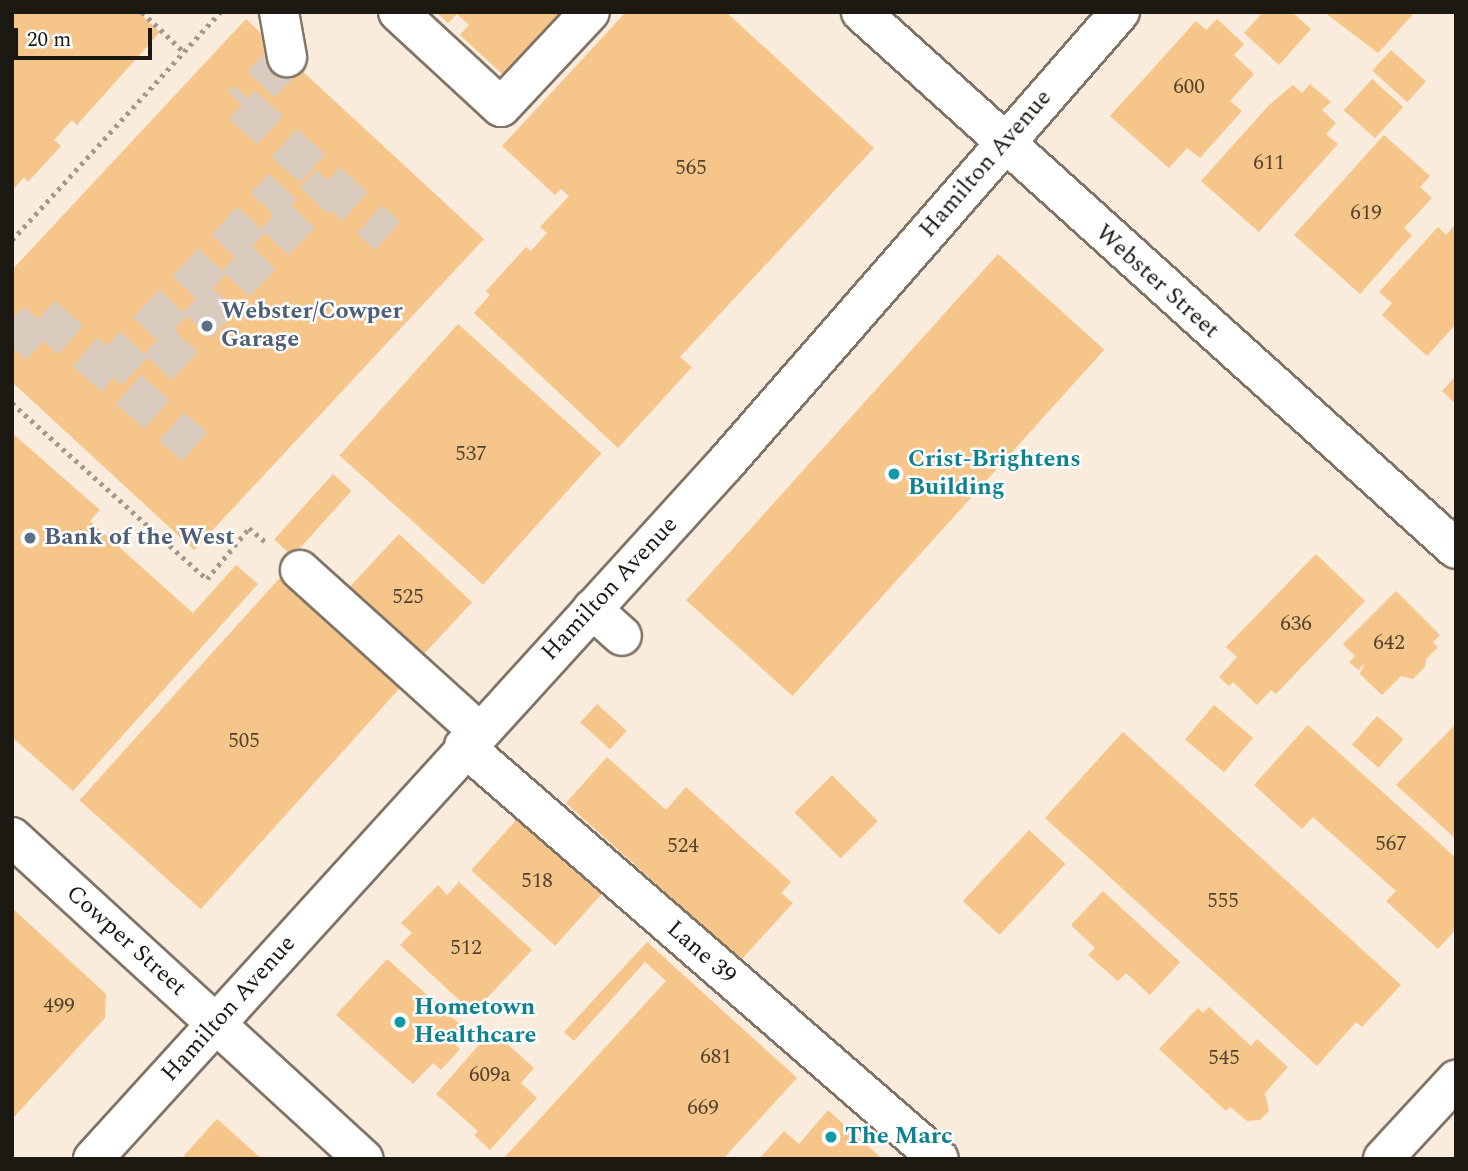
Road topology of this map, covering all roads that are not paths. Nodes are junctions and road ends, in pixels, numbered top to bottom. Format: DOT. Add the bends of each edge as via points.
graph roads {
  1 [pos="279,12"];
  2 [pos="398,12"];
  3 [pos="590,12"];
  4 [pos="862,12"];
  5 [pos="1120,12"];
  6 [pos="287,57"];
  7 [pos="1004,141"];
  8 [pos="1456,549"];
  9 [pos="300,570"];
  10 [pos="592,609"];
  11 [pos="622,636"];
  12 [pos="471,739"];
  13 [pos="12,837"];
  14 [pos="216,1023"];
  15 [pos="1456,1080"];
  16 [pos="93,1159"];
  17 [pos="364,1159"];
  18 [pos="939,1159"];
  19 [pos="1383,1159"];
  1 -- 6 [label="street"];
  2 -- 3 [label="street" via="500,107"];
  4 -- 7 [label="street, Webster Street"];
  5 -- 7 [label="street, Hamilton Avenue"];
  7 -- 8 [label="street, Webster Street"];
  7 -- 10 [label="street, Hamilton Avenue" via="734,453"];
  9 -- 12 [label="street, Lane 39"];
  10 -- 11 [label="street"];
  10 -- 12 [label="street, Hamilton Avenue"];
  12 -- 14 [label="street, Hamilton Avenue"];
  12 -- 18 [label="street, Lane 39" via="745,990"];
  13 -- 14 [label="street, Cowper Street"];
  14 -- 16 [label="street, Hamilton Avenue"];
  14 -- 17 [label="street, Cowper Street"];
  15 -- 19 [label="street"];
}
